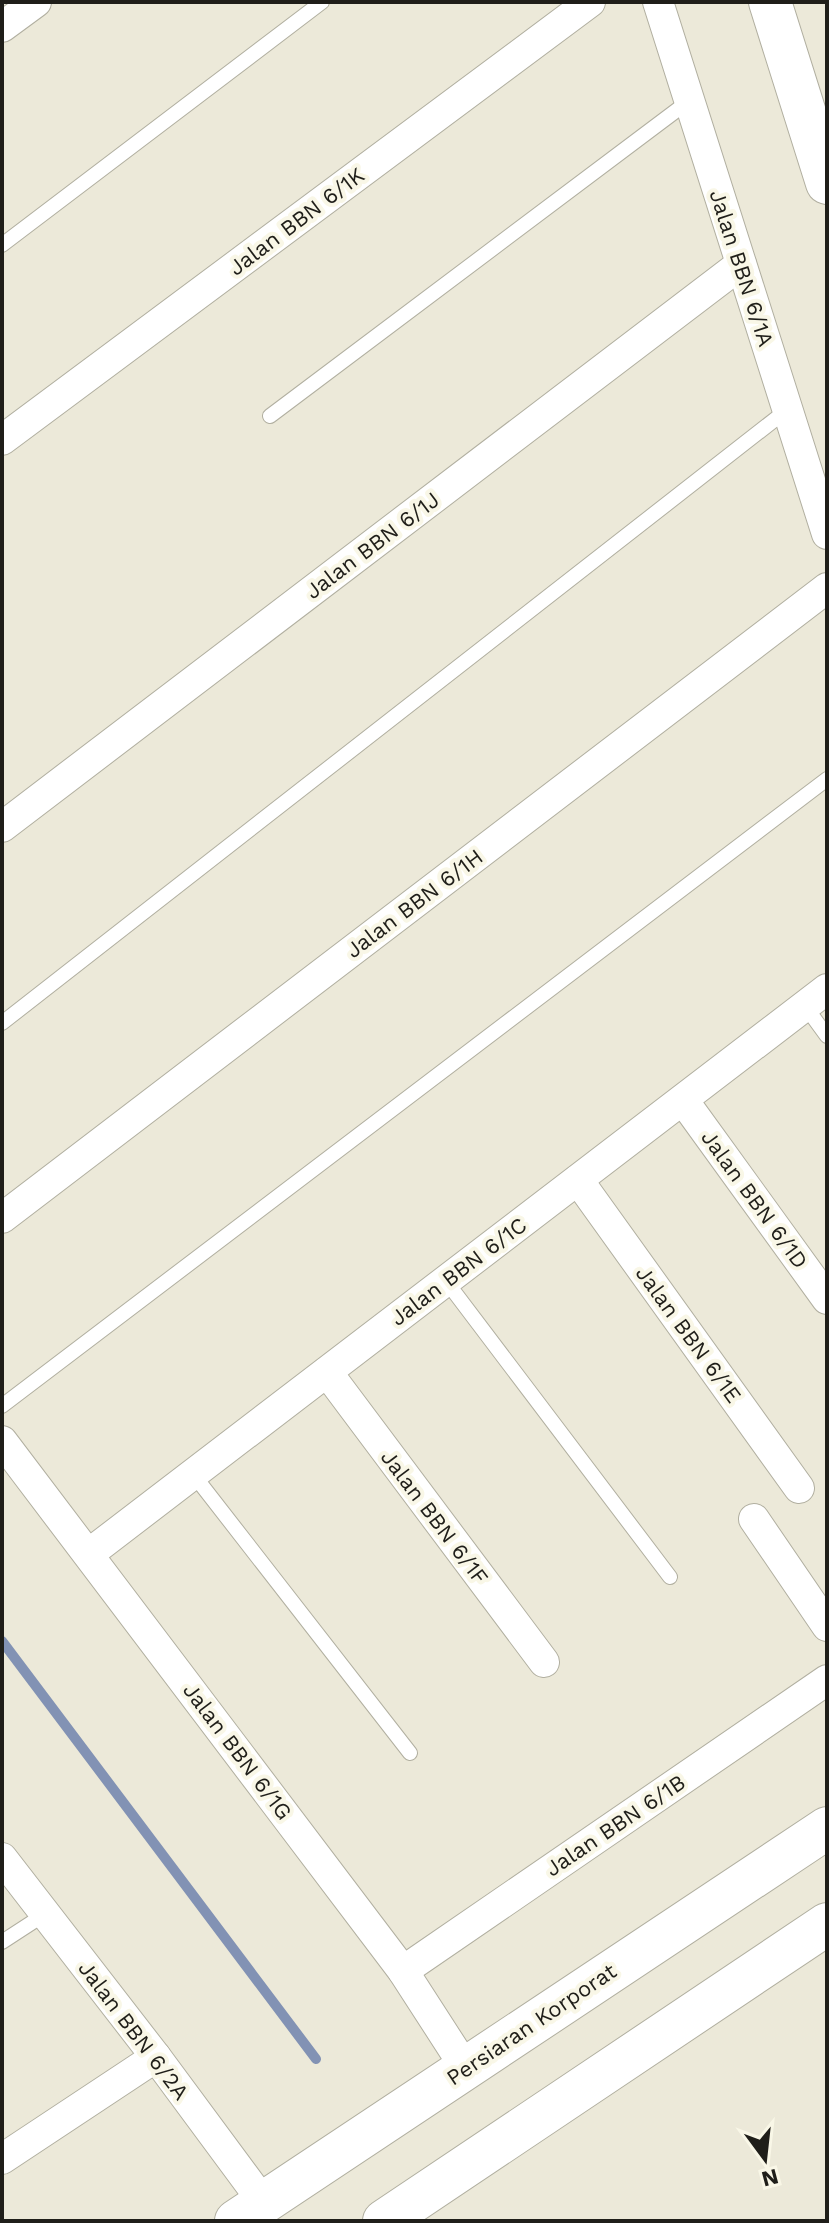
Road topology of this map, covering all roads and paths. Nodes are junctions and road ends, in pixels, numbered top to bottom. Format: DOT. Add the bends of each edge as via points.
graph roads {
  1 [pos="36,2"];
  2 [pos="322,2"];
  3 [pos="590,2"];
  4 [pos="658,2"];
  5 [pos="771,2"];
  6 [pos="2,27"];
  7 [pos="689,101"];
  8 [pos="827,183"];
  9 [pos="2,245"];
  10 [pos="741,264"];
  11 [pos="788,410"];
  12 [pos="270,416"];
  13 [pos="2,440"];
  14 [pos="827,534"];
  15 [pos="827,588"];
  16 [pos="827,779"];
  17 [pos="2,827"];
  18 [pos="816,998"];
  19 [pos="2,1023"];
  20 [pos="827,1036"];
  21 [pos="683,1100"];
  22 [pos="578,1180"];
  23 [pos="2,1218"];
  24 [pos="446,1281"];
  25 [pos="827,1299"];
  26 [pos="327,1372"];
  27 [pos="2,1406"];
  28 [pos="2,1441"];
  29 [pos="193,1474"];
  30 [pos="799,1488"];
  31 [pos="754,1519"];
  32 [pos="90,1553"];
  33 [pos="670,1577"];
  34 [pos="827,1626"];
  35 [pos="544,1662"];
  36 [pos="827,1680"];
  37 [pos="410,1753"];
  38 [pos="827,1828"];
  39 [pos="2,1858"];
  40 [pos="45,1914"];
  41 [pos="827,1924"];
  42 [pos="2,1942"];
  43 [pos="403,1971"];
  44 [pos="156,2057"];
  45 [pos="465,2067"];
  46 [pos="2,2159"];
  47 [pos="250,2212"];
  48 [pos="384,2221"];
  1 -- 6 [label="street"];
  2 -- 9 [label="lane"];
  3 -- 13 [label="street, Jalan BBN 6/1K"];
  4 -- 7 [label="street, Jalan BBN 6/1A"];
  5 -- 8 [label="main road"];
  7 -- 10 [label="street, Jalan BBN 6/1A"];
  7 -- 12 [label="lane"];
  10 -- 11 [label="street, Jalan BBN 6/1A"];
  10 -- 17 [label="street, Jalan BBN 6/1J"];
  11 -- 14 [label="street, Jalan BBN 6/1A"];
  11 -- 19 [label="lane"];
  15 -- 23 [label="street, Jalan BBN 6/1H"];
  16 -- 27 [label="lane"];
  18 -- 20 [label="lane"];
  18 -- 21 [label="street, Jalan BBN 6/1C"];
  21 -- 22 [label="street, Jalan BBN 6/1C"];
  21 -- 25 [label="street, Jalan BBN 6/1D"];
  22 -- 24 [label="street, Jalan BBN 6/1C"];
  22 -- 30 [label="street, Jalan BBN 6/1E"];
  24 -- 26 [label="street, Jalan BBN 6/1C"];
  24 -- 33 [label="lane"];
  26 -- 29 [label="street, Jalan BBN 6/1C"];
  26 -- 35 [label="street, Jalan BBN 6/1F"];
  28 -- 32 [label="street, Jalan BBN 6/1G"];
  29 -- 32 [label="street, Jalan BBN 6/1C"];
  29 -- 37 [label="lane"];
  31 -- 34 [label="street"];
  32 -- 43 [label="street, Jalan BBN 6/1G"];
  36 -- 43 [label="street, Jalan BBN 6/1B"];
  38 -- 45 [label="main road, Persiaran Korporat"];
  39 -- 40 [label="street, Jalan BBN 6/2A"];
  40 -- 42 [label="lane"];
  40 -- 44 [label="street, Jalan BBN 6/2A"];
  41 -- 48 [label="main road"];
  43 -- 45 [label="street, Jalan BBN 6/1G"];
  44 -- 46 [label="street"];
  44 -- 47 [label="street, Jalan BBN 6/2A"];
  45 -- 47 [label="main road, Persiaran Korporat"];
}
